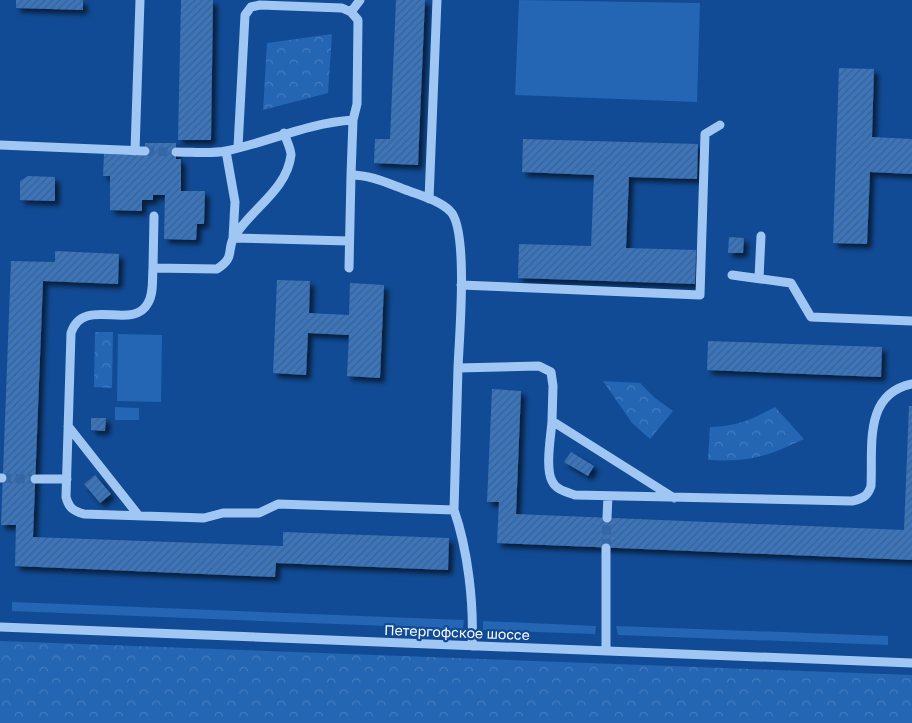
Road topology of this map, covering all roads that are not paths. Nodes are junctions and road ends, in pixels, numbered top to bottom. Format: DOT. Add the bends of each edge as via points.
graph roads {
  1 [pos="140,0"];
  2 [pos="360,0"];
  3 [pos="437,0"];
  4 [pos="351,12"];
  5 [pos="352,120"];
  6 [pos="720,125"];
  7 [pos="284,133"];
  8 [pos="0,145"];
  9 [pos="238,147"];
  10 [pos="135,151"];
  11 [pos="145,151"];
  12 [pos="226,151"];
  13 [pos="176,152"];
  14 [pos="351,175"];
  15 [pos="429,199"];
  16 [pos="154,216"];
  17 [pos="761,236"];
  18 [pos="233,238"];
  19 [pos="349,241"];
  20 [pos="153,268"];
  21 [pos="349,268"];
  22 [pos="732,275"];
  23 [pos="759,278"];
  24 [pos="461,284"];
  25 [pos="912,321"];
  26 [pos="458,368"];
  27 [pos="912,384"];
  28 [pos="552,421"];
  29 [pos="68,426"];
  30 [pos="35,479"];
  31 [pos="67,480"];
  32 [pos="608,496"];
  33 [pos="674,498"];
  34 [pos="454,510"];
  35 [pos="139,516"];
  36 [pos="607,518"];
  37 [pos="606,548"];
  38 [pos="0,627"];
  39 [pos="472,646"];
  40 [pos="606,651"];
  41 [pos="912,663"];
  1 -- 10 [label="street"];
  2 -- 4 [label="street"];
  3 -- 15 [label="street"];
  4 -- 5 [label="street" via="358,20 357,104"];
  4 -- 9 [label="street" via="342,8 260,5 251,7 244,15"];
  5 -- 7 [label="street"];
  5 -- 14 [label="street"];
  6 -- 24 [label="street" via="705,134 700,295"];
  7 -- 9 [label="street"];
  7 -- 18 [label="street" via="291,154 284,178"];
  8 -- 10 [label="street"];
  9 -- 12 [label="street"];
  10 -- 11 [label="street"];
  12 -- 13 [label="street"];
  12 -- 18 [label="street" via="235,202"];
  14 -- 15 [label="street" via="366,175"];
  14 -- 19 [label="street"];
  15 -- 24 [label="street" via="450,210 458,221"];
  16 -- 20 [label="street"];
  17 -- 23 [label="street"];
  18 -- 19 [label="street"];
  18 -- 20 [label="street" via="232,253 226,264 217,270"];
  19 -- 21 [label="street"];
  20 -- 29 [label="street" via="148,303 140,312 90,315 81,317 74,324"];
  22 -- 23 [label="street"];
  23 -- 25 [label="street" via="791,283 811,317"];
  24 -- 26 [label="street"];
  26 -- 28 [label="street" via="538,366 550,372"];
  26 -- 34 [label="street"];
  27 -- 33 [label="street" via="894,391 881,402 874,419 871,486 869,494 861,499"];
  28 -- 32 [label="street" via="549,471 552,482 575,494"];
  28 -- 33 [label="street"];
  29 -- 31 [label="street"];
  29 -- 35 [label="street"];
  30 -- 31 [label="street"];
  31 -- 35 [label="street" via="68,506 76,512"];
  32 -- 33 [label="street"];
  32 -- 36 [label="street"];
  34 -- 35 [label="street" via="278,504 259,513 223,513 204,518"];
  34 -- 39 [label="street" via="463,541 472,615"];
  37 -- 40 [label="street"];
  38 -- 39 [label="street, Петергофское шоссе"];
  39 -- 40 [label="street, Петергофское шоссе"];
  40 -- 41 [label="street, Петергофское шоссе"];
}
